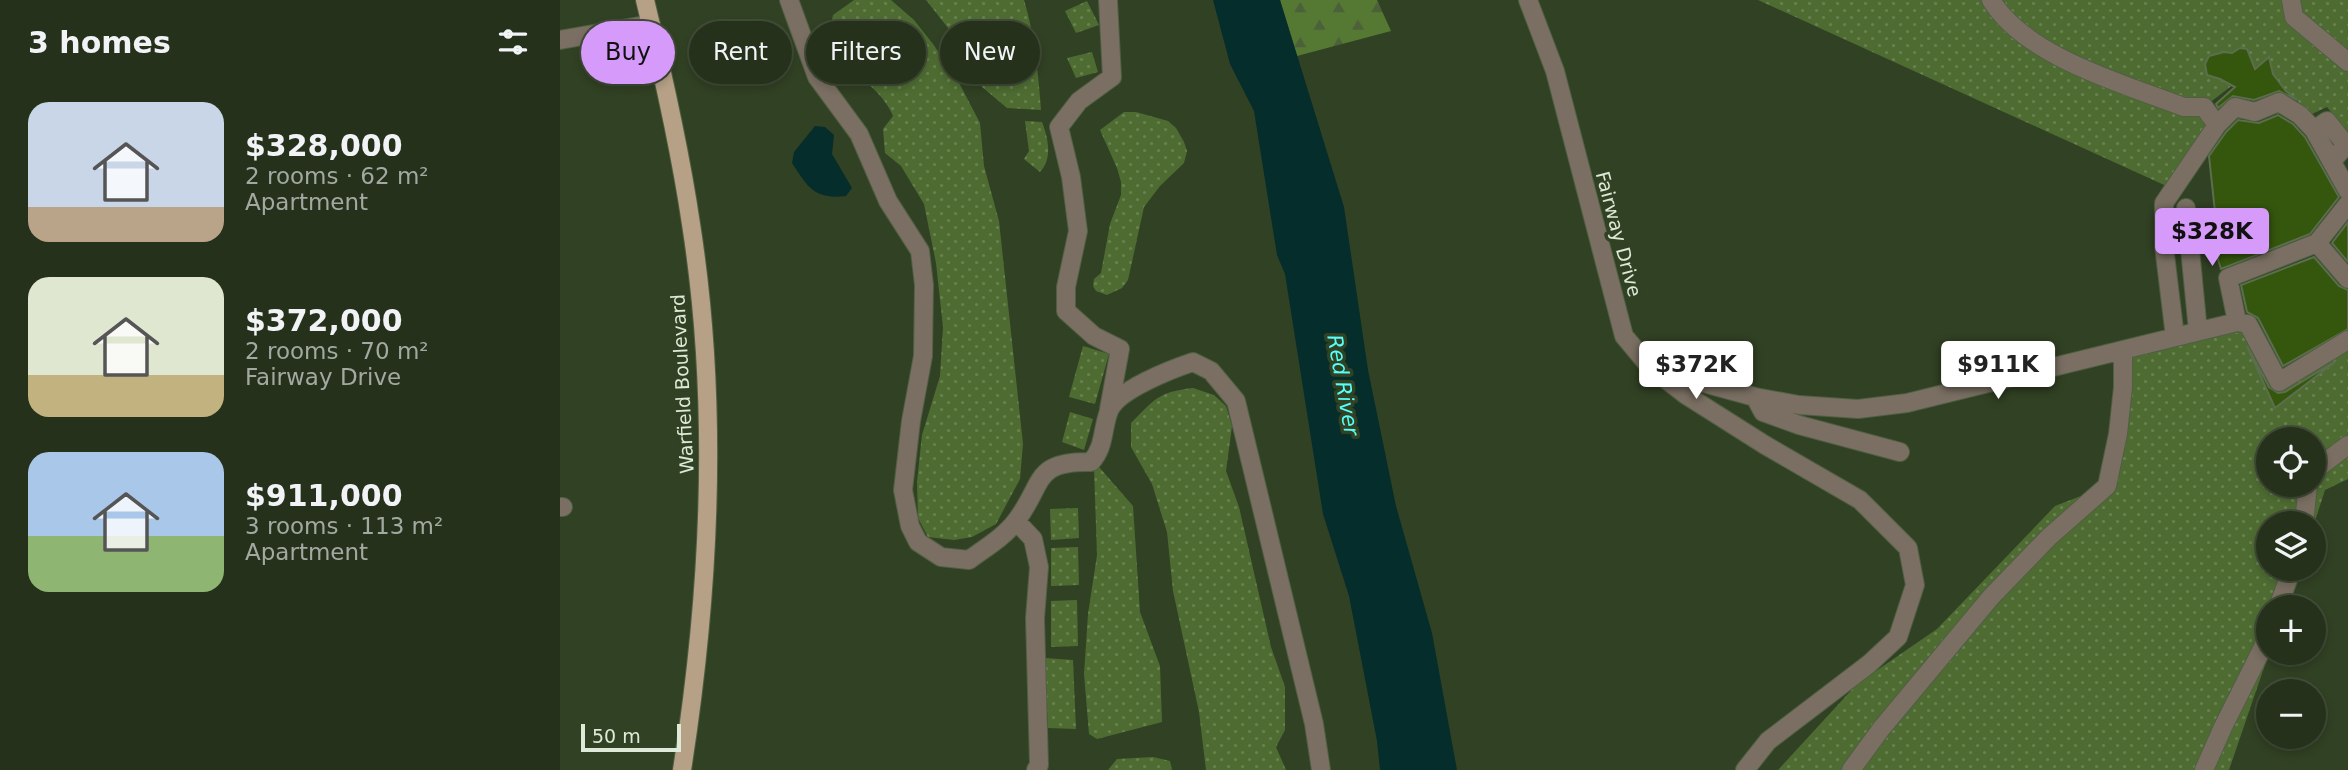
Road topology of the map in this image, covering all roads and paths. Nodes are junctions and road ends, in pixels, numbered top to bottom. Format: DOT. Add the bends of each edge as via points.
graph roads {
  1 [pos="645,0"];
  2 [pos="789,0"];
  3 [pos="1108,0"];
  4 [pos="1528,0"];
  5 [pos="1991,0"];
  6 [pos="2291,0"];
  7 [pos="650,21"];
  8 [pos="581,36"];
  9 [pos="560,40"];
  10 [pos="2348,62"];
  11 [pos="664,84"];
  12 [pos="2217,125"];
  13 [pos="2348,191"];
  14 [pos="2348,204"];
  15 [pos="2186,208"];
  16 [pos="2317,243"];
  17 [pos="2348,279"];
  18 [pos="2237,322"];
  19 [pos="2198,331"];
  20 [pos="2175,337"];
  21 [pos="2348,340"];
  22 [pos="2123,351"];
  23 [pos="1650,367"];
  24 [pos="1755,397"];
  25 [pos="1109,409"];
  26 [pos="2348,445"];
  27 [pos="1900,452"];
  28 [pos="2326,462"];
  29 [pos="1016,521"];
  30 [pos="2256,661"];
  31 [pos="682,770"];
  32 [pos="1036,770"];
  33 [pos="1321,770"];
  34 [pos="1745,770"];
  35 [pos="1851,770"];
  36 [pos="2204,770"];
  1 -- 7 [label="main road, Warfield Boulevard"];
  2 -- 29 [label="street" via="817,77 859,134 888,201 920,251 923,356 903,490 910,526 918,542 941,557 969,560"];
  3 -- 25 [label="street" via="1112,76 1079,101 1059,127 1078,231 1066,287 1066,311 1094,336 1120,349"];
  4 -- 23 [label="street, Fairway Drive" via="1555,71 1624,337"];
  5 -- 12 [label="street" via="2045,51 2184,107 2204,107"];
  6 -- 10 [label="street" via="2294,18"];
  8 -- 9 [label="street"];
  11 -- 31 [label="main road, Warfield Boulevard" via="692,225 701,308 708,473 702,617"];
  12 -- 13 [label="street" via="2235,107 2255,111 2279,102 2314,130 2327,121 2346,145 2332,161"];
  12 -- 20 [label="street" via="2164,203 2164,246"];
  14 -- 16 [label="street"];
  15 -- 19 [label="street"];
  16 -- 17 [label="street"];
  16 -- 18 [label="street" via="2228,278"];
  18 -- 19 [label="street"];
  18 -- 21 [label="street" via="2248,324 2278,382"];
  19 -- 20 [label="street"];
  20 -- 22 [label="street"];
  22 -- 24 [label="street" via="1907,402 1858,409"];
  22 -- 35 [label="street" via="2118,434 2107,486 2049,537 1992,597"];
  23 -- 24 [label="street"];
  23 -- 34 [label="street, Fairway Drive" via="1686,395 1860,500 1908,548 1915,585 1898,636 1869,664 1768,741"];
  24 -- 27 [label="street" via="1763,412"];
  25 -- 29 [label="street" via="1098,455 1091,463 1066,462 1050,468"];
  25 -- 33 [label="street" via="1162,372 1193,362 1211,371 1236,401 1314,724"];
  26 -- 28 [label="street"];
  29 -- 32 [label="street" via="1032,539 1039,567"];
  30 -- 36 [label="street"];
}
